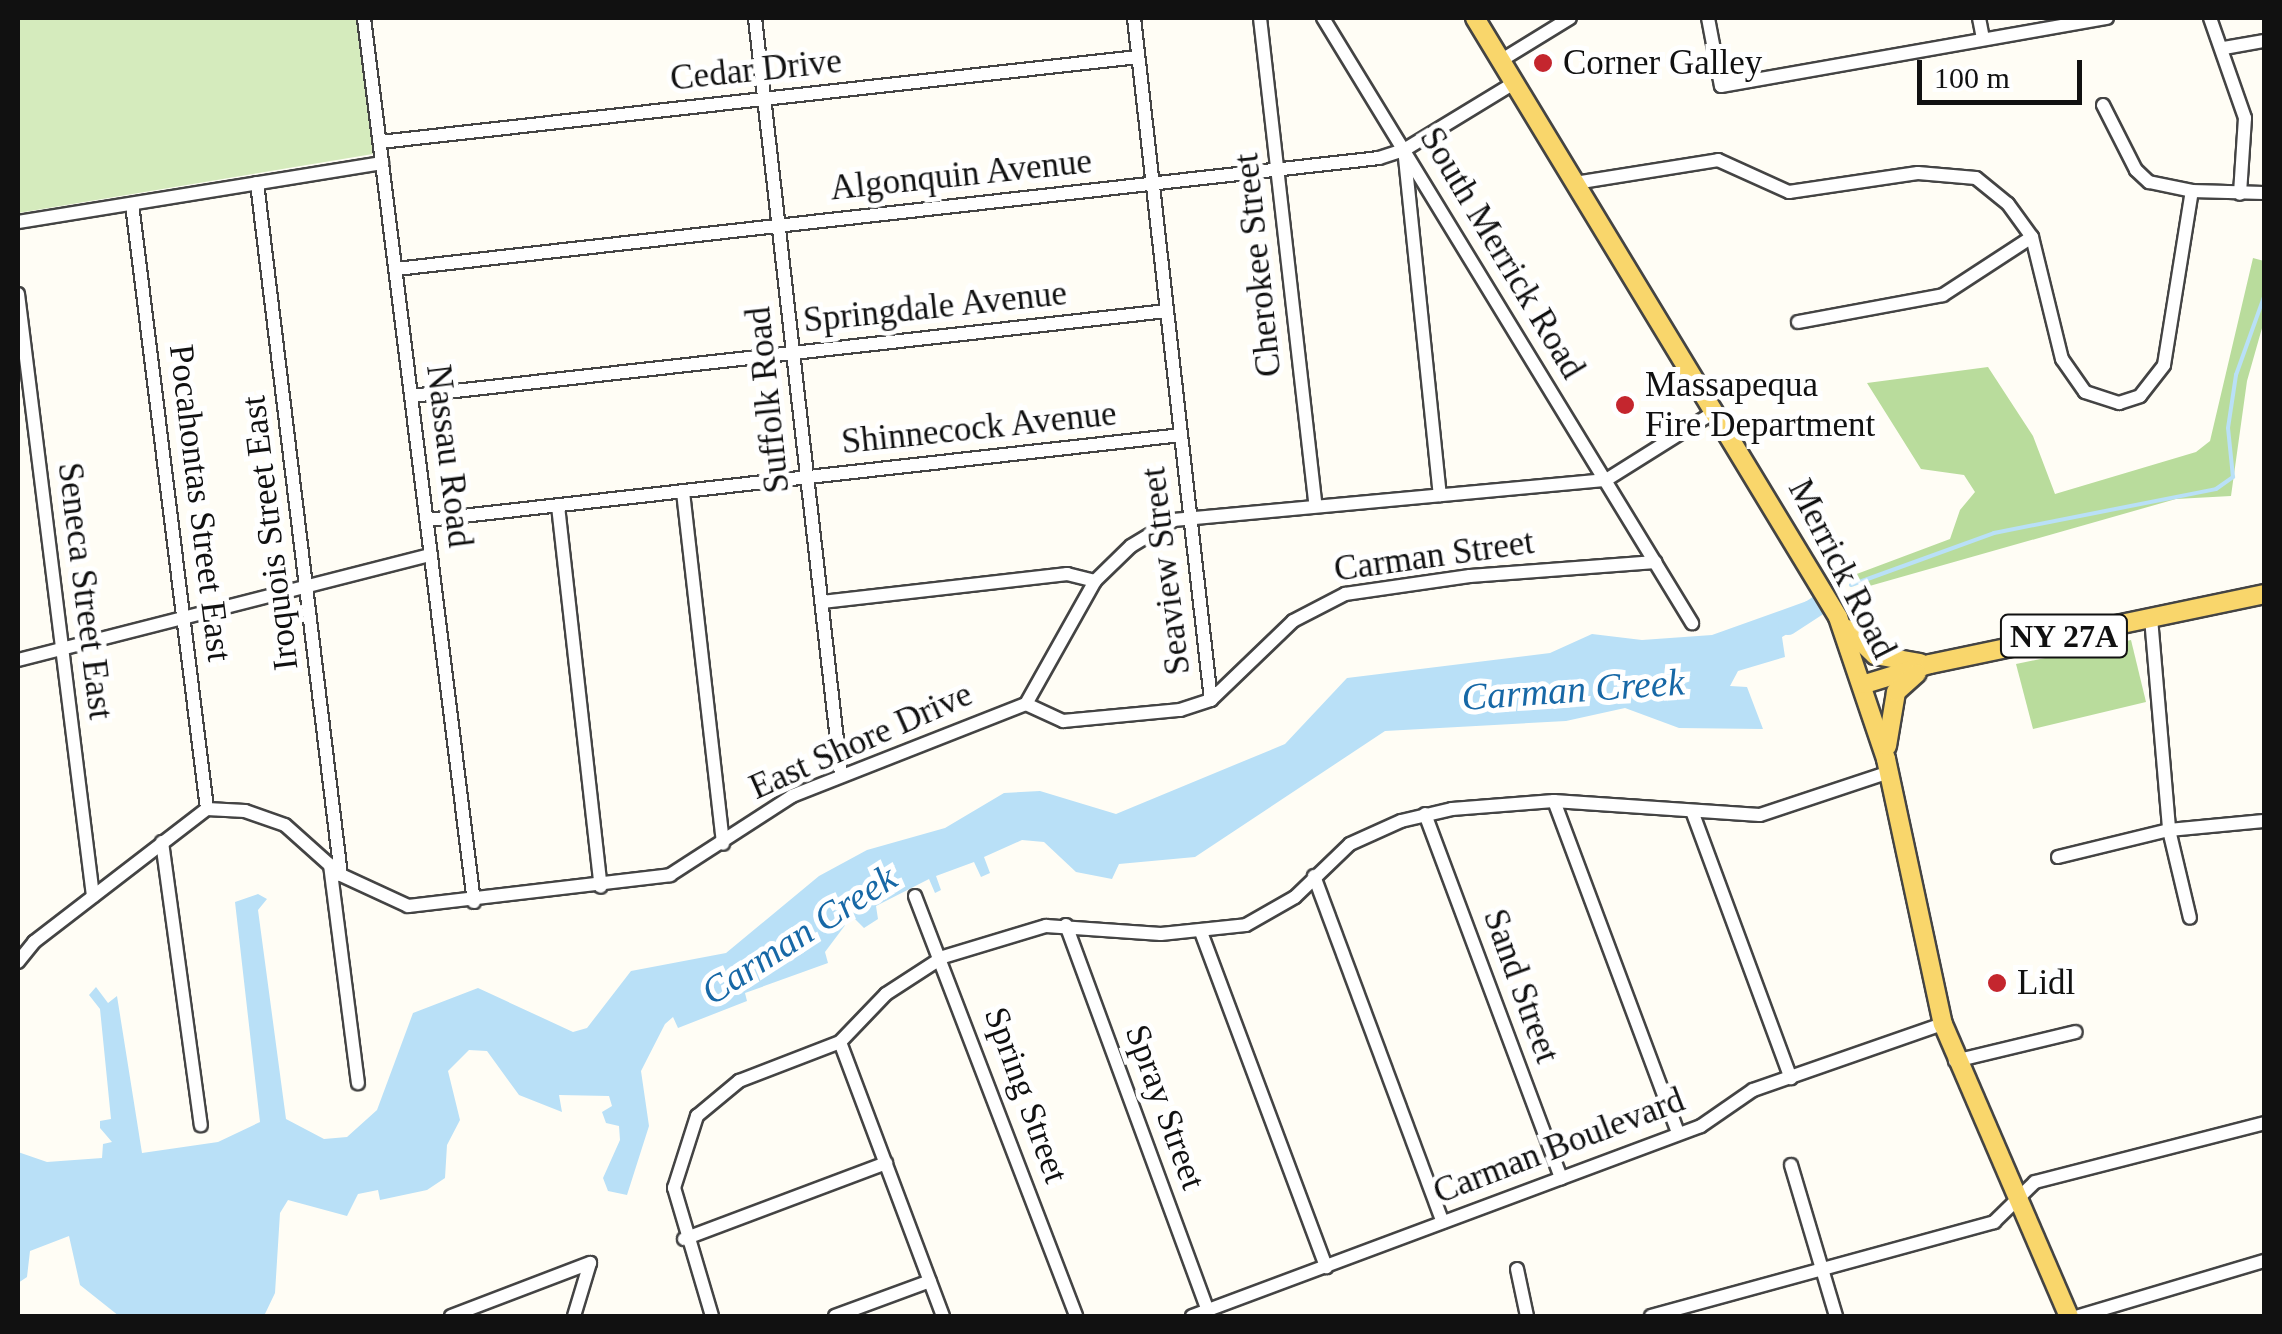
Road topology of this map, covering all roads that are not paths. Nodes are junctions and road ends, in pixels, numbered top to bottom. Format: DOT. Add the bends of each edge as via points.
graph roads {
  1 [pos="365,18"];
  2 [pos="755,18"];
  3 [pos="1134,18"];
  4 [pos="1260,18"];
  5 [pos="1323,18"];
  6 [pos="1474,18"];
  7 [pos="1570,18"];
  8 [pos="1708,18"];
  9 [pos="1980,18"];
  10 [pos="2107,18"];
  11 [pos="2210,18"];
  12 [pos="1984,38"];
  13 [pos="2264,41"];
  14 [pos="2224,48"];
  15 [pos="1138,57"];
  16 [pos="1500,61"];
  17 [pos="1514,83"];
  18 [pos="764,98"];
  19 [pos="2104,105"];
  20 [pos="380,142"];
  21 [pos="1404,150"];
  22 [pos="382,163"];
  23 [pos="1278,170"];
  24 [pos="258,183"];
  25 [pos="1152,184"];
  26 [pos="1575,184"];
  27 [pos="2192,191"];
  28 [pos="2264,193"];
  29 [pos="2240,194"];
  30 [pos="132,204"];
  31 [pos="18,222"];
  32 [pos="779,226"];
  33 [pos="2032,237"];
  34 [pos="396,270"];
  35 [pos="18,294"];
  36 [pos="1167,311"];
  37 [pos="1798,322"];
  38 [pos="793,353"];
  39 [pos="411,396"];
  40 [pos="1716,411"];
  41 [pos="1181,435"];
  42 [pos="807,478"];
  43 [pos="1606,480"];
  44 [pos="683,492"];
  45 [pos="1440,495"];
  46 [pos="558,506"];
  47 [pos="1316,506"];
  48 [pos="1190,517"];
  49 [pos="427,520"];
  50 [pos="431,554"];
  51 [pos="1656,562"];
  52 [pos="1096,581"];
  53 [pos="307,589"];
  54 [pos="2264,594"];
  55 [pos="822,602"];
  56 [pos="1838,617"];
  57 [pos="2152,618"];
  58 [pos="184,622"];
  59 [pos="1692,623"];
  60 [pos="62,650"];
  61 [pos="18,660"];
  62 [pos="1930,664"];
  63 [pos="1865,684"];
  64 [pos="1211,700"];
  65 [pos="1026,704"];
  66 [pos="1888,765"];
  67 [pos="841,776"];
  68 [pos="1554,801"];
  69 [pos="207,809"];
  70 [pos="1692,812"];
  71 [pos="1425,814"];
  72 [pos="2264,821"];
  73 [pos="2169,830"];
  74 [pos="162,842"];
  75 [pos="723,844"];
  76 [pos="2058,857"];
  77 [pos="336,870"];
  78 [pos="1314,876"];
  79 [pos="601,887"];
  80 [pos="92,896"];
  81 [pos="915,896"];
  82 [pos="474,902"];
  83 [pos="2190,918"];
  84 [pos="1066,925"];
  85 [pos="1201,932"];
  86 [pos="943,957"];
  87 [pos="18,962"];
  88 [pos="1943,1024"];
  89 [pos="2076,1032"];
  90 [pos="840,1042"];
  91 [pos="1955,1062"];
  92 [pos="1791,1078"];
  93 [pos="358,1083"];
  94 [pos="2264,1123"];
  95 [pos="201,1125"];
  96 [pos="1678,1133"];
  97 [pos="886,1163"];
  98 [pos="1792,1165"];
  99 [pos="1561,1178"];
  100 [pos="2015,1202"];
  101 [pos="1443,1222"];
  102 [pos="684,1239"];
  103 [pos="2264,1262"];
  104 [pos="1326,1266"];
  105 [pos="1822,1268"];
  106 [pos="1517,1269"];
  107 [pos="930,1281"];
  108 [pos="1208,1310"];
  109 [pos="451,1316"];
  110 [pos="574,1316"];
  111 [pos="712,1316"];
  112 [pos="836,1316"];
  113 [pos="943,1316"];
  114 [pos="1076,1316"];
  115 [pos="1192,1316"];
  116 [pos="1527,1316"];
  117 [pos="1651,1316"];
  118 [pos="1836,1316"];
  119 [pos="2069,1316"];
  120 [pos="2079,1316"];
  1 -- 20 [label="street, Nassau Road"];
  2 -- 18 [label="street, Suffolk Road"];
  3 -- 15 [label="street, Seaview Street"];
  4 -- 23 [label="street, Cherokee Street"];
  5 -- 21 [label="street, South Merrick Road"];
  6 -- 16 [label="main road, Merrick Road"];
  7 -- 16 [label="street"];
  8 -- 12 [label="street" via="1721,86"];
  9 -- 12 [label="street"];
  10 -- 12 [label="street"];
  11 -- 14 [label="street"];
  13 -- 14 [label="street"];
  14 -- 29 [label="street" via="2245,118"];
  15 -- 18 [label="street, Cedar Drive"];
  15 -- 25 [label="street, Seaview Street"];
  16 -- 17 [label="main road, Merrick Road"];
  17 -- 21 [label="street, Algonquin Avenue"];
  17 -- 26 [label="main road, Merrick Road"];
  18 -- 20 [label="street, Cedar Drive"];
  18 -- 32 [label="street, Suffolk Road"];
  19 -- 27 [label="street" via="2136,170 2149,182"];
  20 -- 22 [label="street, Nassau Road"];
  21 -- 23 [label="street, Algonquin Avenue"];
  21 -- 43 [label="street, South Merrick Road"];
  21 -- 45 [label="street"];
  22 -- 24 [label="street"];
  22 -- 34 [label="street, Nassau Road"];
  23 -- 25 [label="street, Algonquin Avenue"];
  23 -- 47 [label="street, Cherokee Street"];
  24 -- 30 [label="street"];
  24 -- 53 [label="street, Iroquois Street East"];
  25 -- 32 [label="street, Algonquin Avenue"];
  25 -- 36 [label="street, Seaview Street"];
  26 -- 33 [label="street" via="1718,160 1789,192 1918,174 1976,178 2008,204"];
  26 -- 40 [label="main road, Merrick Road"];
  27 -- 29 [label="street"];
  27 -- 33 [label="street" via="2164,364 2133,400 2112,403 2085,392 2062,359"];
  28 -- 29 [label="street"];
  30 -- 31 [label="street"];
  30 -- 58 [label="street, Pocahontas Street East"];
  32 -- 34 [label="street, Algonquin Avenue"];
  32 -- 38 [label="street, Suffolk Road"];
  33 -- 37 [label="street" via="1943,295"];
  34 -- 39 [label="street, Nassau Road"];
  35 -- 60 [label="street, Seneca Street East"];
  36 -- 38 [label="street, Springdale Avenue"];
  36 -- 41 [label="street, Seaview Street"];
  38 -- 39 [label="street, Springdale Avenue"];
  38 -- 42 [label="street, Suffolk Road"];
  39 -- 49 [label="street, Nassau Road"];
  40 -- 43 [label="street, East Shore Drive"];
  40 -- 56 [label="main road, Merrick Road"];
  41 -- 42 [label="street, Shinnecock Avenue"];
  41 -- 48 [label="street, Seaview Street"];
  42 -- 44 [label="street, Shinnecock Avenue"];
  42 -- 55 [label="street, Suffolk Road"];
  43 -- 45 [label="street, East Shore Drive"];
  43 -- 51 [label="street, South Merrick Road"];
  44 -- 46 [label="street, Shinnecock Avenue"];
  44 -- 75 [label="street"];
  45 -- 47 [label="street, East Shore Drive"];
  46 -- 49 [label="street, Shinnecock Avenue"];
  46 -- 79 [label="street"];
  47 -- 48 [label="street, East Shore Drive"];
  48 -- 52 [label="street, East Shore Drive" via="1131,546"];
  48 -- 64 [label="street, Seaview Street"];
  49 -- 50 [label="street, Nassau Road"];
  50 -- 53 [label="street"];
  50 -- 82 [label="street, Nassau Road"];
  51 -- 59 [label="street, South Merrick Road"];
  51 -- 64 [label="street, Carman Street" via="1470,576 1345,594 1293,621"];
  52 -- 55 [label="street" via="1067,574"];
  52 -- 65 [label="street, East Shore Drive"];
  53 -- 58 [label="street"];
  53 -- 77 [label="street, Iroquois Street East"];
  54 -- 57 [label="main road, NY 27A"];
  55 -- 67 [label="street, Suffolk Road"];
  56 -- 62 [label="main road" via="1875,655"];
  56 -- 63 [label="main road, Merrick Road"];
  57 -- 62 [label="main road, NY 27A"];
  57 -- 73 [label="street"];
  58 -- 60 [label="street"];
  58 -- 69 [label="street, Pocahontas Street East"];
  60 -- 61 [label="street"];
  60 -- 80 [label="street, Seneca Street East"];
  62 -- 63 [label="main road, NY 27A"];
  62 -- 66 [label="main road" via="1896,692"];
  63 -- 66 [label="main road, Merrick Road"];
  64 -- 65 [label="street, Carman Street" via="1144,717 1063,722"];
  65 -- 67 [label="street, East Shore Drive"];
  66 -- 70 [label="street" via="1760,815"];
  66 -- 88 [label="main road, Merrick Road"];
  67 -- 75 [label="street, East Shore Drive" via="770,808"];
  68 -- 70 [label="street"];
  68 -- 71 [label="street"];
  68 -- 96 [label="street"];
  69 -- 74 [label="street"];
  69 -- 77 [label="street, East Shore Drive" via="267,816"];
  70 -- 92 [label="street"];
  71 -- 78 [label="street" via="1350,844"];
  71 -- 99 [label="street, Sand Street"];
  72 -- 73 [label="street"];
  73 -- 76 [label="street"];
  73 -- 83 [label="street"];
  74 -- 80 [label="street"];
  74 -- 95 [label="street"];
  75 -- 79 [label="street, East Shore Drive" via="670,875"];
  77 -- 82 [label="street, East Shore Drive" via="408,906"];
  77 -- 93 [label="street, Iroquois Street East"];
  78 -- 85 [label="street" via="1270,914"];
  78 -- 101 [label="street"];
  79 -- 82 [label="street, East Shore Drive"];
  80 -- 87 [label="street"];
  81 -- 86 [label="street, Spring Street"];
  84 -- 85 [label="street"];
  84 -- 86 [label="street" via="998,935"];
  84 -- 108 [label="street, Spray Street"];
  85 -- 104 [label="street"];
  86 -- 90 [label="street" via="886,994"];
  86 -- 114 [label="street, Spring Street"];
  88 -- 91 [label="main road, Merrick Road"];
  88 -- 92 [label="street, Carman Boulevard"];
  89 -- 91 [label="street"];
  90 -- 97 [label="street"];
  90 -- 102 [label="street" via="738,1081 706,1104 676,1165"];
  91 -- 100 [label="main road, Merrick Road"];
  92 -- 96 [label="street, Carman Boulevard" via="1753,1090"];
  94 -- 100 [label="street" via="2035,1182"];
  96 -- 99 [label="street, Carman Boulevard"];
  97 -- 102 [label="street"];
  97 -- 107 [label="street"];
  98 -- 105 [label="street"];
  99 -- 101 [label="street, Carman Boulevard"];
  100 -- 105 [label="street" via="1994,1222"];
  100 -- 119 [label="main road, Merrick Road"];
  101 -- 104 [label="street, Carman Boulevard"];
  102 -- 111 [label="street"];
  103 -- 120 [label="street"];
  104 -- 108 [label="street, Carman Boulevard"];
  105 -- 117 [label="street"];
  105 -- 118 [label="street"];
  106 -- 116 [label="street"];
  107 -- 112 [label="street"];
  107 -- 113 [label="street"];
  108 -- 115 [label="street, Carman Boulevard"];
  109 -- 110 [label="street" via="590,1263"];
}
